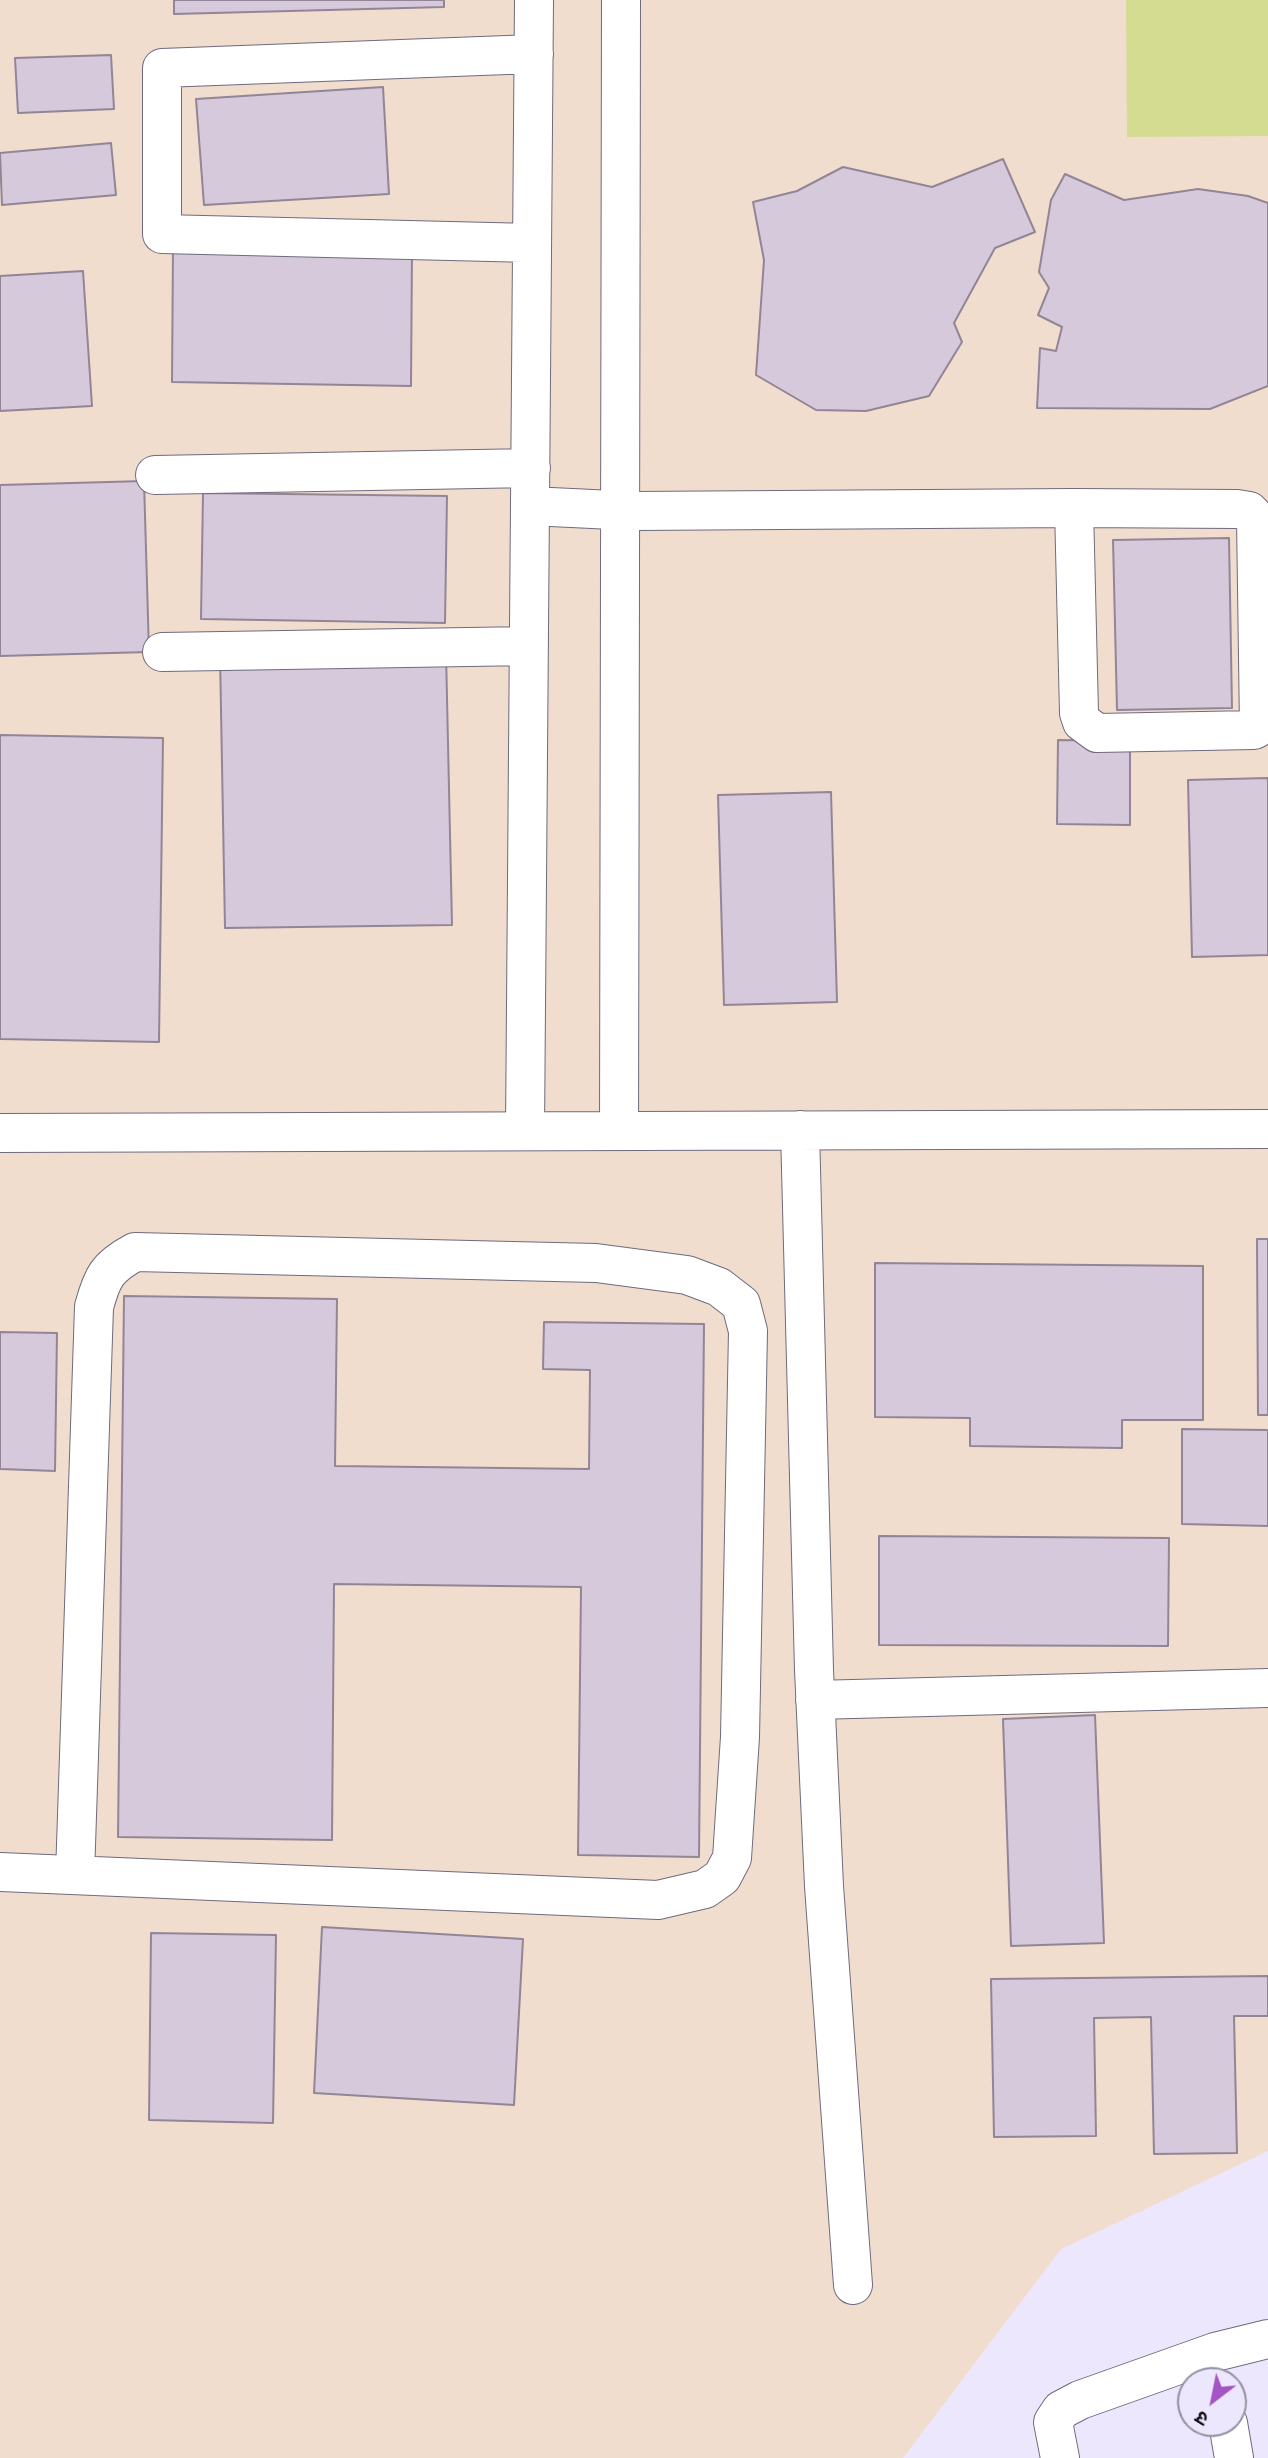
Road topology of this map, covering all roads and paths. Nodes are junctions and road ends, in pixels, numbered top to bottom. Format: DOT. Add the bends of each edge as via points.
graph roads {
  1 [pos="534,0"];
  2 [pos="621,0"];
  3 [pos="534,54"];
  4 [pos="532,243"];
  5 [pos="531,468"];
  6 [pos="155,475"];
  7 [pos="530,506"];
  8 [pos="1074,508"];
  9 [pos="618,511"];
  10 [pos="529,646"];
  11 [pos="162,652"];
  12 [pos="1268,1129"];
  13 [pos="619,1130"];
  14 [pos="800,1130"];
  15 [pos="525,1131"];
  16 [pos="0,1133"];
  17 [pos="1268,1688"];
  18 [pos="816,1700"];
  19 [pos="0,1872"];
  20 [pos="75,1875"];
  21 [pos="853,2285"];
  22 [pos="1268,2339"];
  23 [pos="1217,2366"];
  24 [pos="1230,2437"];
  25 [pos="1060,2458"];
  26 [pos="1234,2458"];
  1 -- 3 [label="street"];
  2 -- 9 [label="street"];
  3 -- 4 [label="street"];
  3 -- 4 [label="street" via="162,68 161,94 162,233"];
  4 -- 5 [label="street"];
  5 -- 6 [label="street"];
  5 -- 7 [label="street"];
  7 -- 9 [label="street"];
  7 -- 10 [label="street"];
  8 -- 8 [label="street" via="1082,722 1097,733 1259,727 1256,518 1237,509"];
  8 -- 9 [label="street"];
  9 -- 13 [label="street"];
  10 -- 11 [label="street"];
  10 -- 15 [label="street"];
  12 -- 14 [label="street"];
  13 -- 14 [label="street"];
  13 -- 15 [label="street"];
  14 -- 18 [label="street"];
  15 -- 16 [label="street"];
  17 -- 18 [label="street"];
  18 -- 21 [label="street" via="824,1886"];
  19 -- 20 [label="street"];
  20 -- 20 [label="street" via="659,1900 705,1889 722,1877 733,1858 740,1737 748,1331 741,1304 719,1287 687,1275 596,1263 135,1252 113,1264 94,1307"];
  22 -- 23 [label="street"];
  23 -- 25 [label="street" via="1080,2400 1061,2410 1053,2422"];
  24 -- 26 [label="street"];
}
